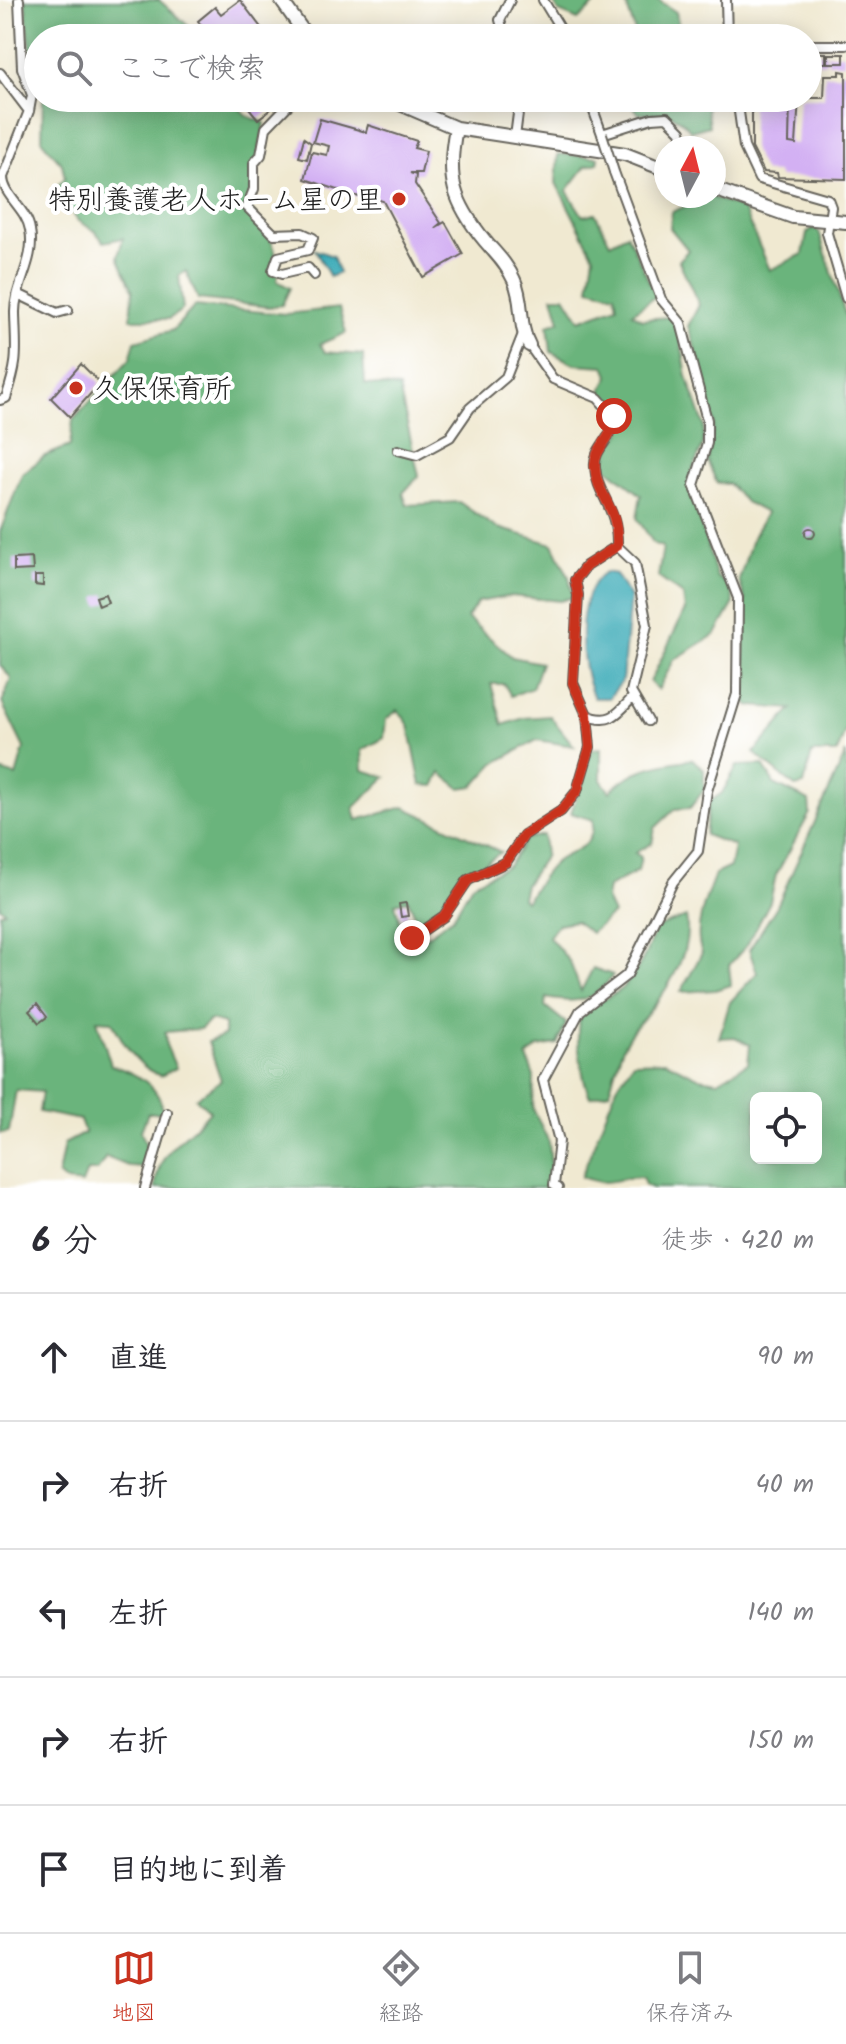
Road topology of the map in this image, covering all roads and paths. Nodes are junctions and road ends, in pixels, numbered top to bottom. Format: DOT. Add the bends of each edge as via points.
graph roads {
  1 [pos="19,0"];
  2 [pos="281,0"];
  3 [pos="510,0"];
  4 [pos="543,0"];
  5 [pos="726,0"];
  6 [pos="298,24"];
  7 [pos="501,24"];
  8 [pos="558,24"];
  9 [pos="727,24"];
  10 [pos="822,45"];
  11 [pos="846,45"];
  12 [pos="0,73"];
  13 [pos="24,73"];
  14 [pos="24,104"];
  15 [pos="29,112"];
  16 [pos="281,112"];
  17 [pos="419,112"];
  18 [pos="518,112"];
  19 [pos="594,112"];
  20 [pos="739,112"];
  21 [pos="456,128"];
  22 [pos="602,134"];
  23 [pos="682,136"];
  24 [pos="515,137"];
  25 [pos="654,165"];
  26 [pos="1,175"];
  27 [pos="726,193"];
  28 [pos="828,221"];
  29 [pos="846,222"];
  30 [pos="314,275"];
  31 [pos="20,295"];
  32 [pos="846,298"];
  33 [pos="68,310"];
  34 [pos="523,333"];
  35 [pos="529,345"];
  36 [pos="0,400"];
  37 [pos="398,450"];
  38 [pos="617,546"];
  39 [pos="633,697"];
  40 [pos="587,715"];
  41 [pos="648,721"];
  42 [pos="412,938"];
  43 [pos="167,1113"];
  44 [pos="145,1188"];
  45 [pos="558,1188"];
  1 -- 13 [label="street"];
  2 -- 6 [label="street"];
  3 -- 7 [label="street"];
  4 -- 8 [label="street"];
  5 -- 9 [label="street"];
  10 -- 11 [label="street"];
  12 -- 14 [label="street"];
  15 -- 26 [label="street"];
  16 -- 30 [label="street" via="266,128 247,207 274,234 313,238 308,250 278,257 273,271 308,268"];
  17 -- 21 [label="street"];
  18 -- 24 [label="street"];
  19 -- 22 [label="street"];
  20 -- 28 [label="street" via="753,172 768,183 828,199"];
  21 -- 24 [label="street"];
  21 -- 34 [label="street" via="450,157 456,194 463,213 508,266 517,285"];
  22 -- 23 [label="street" via="667,117"];
  22 -- 45 [label="street, bridge" via="661,299 681,323 707,420 707,443 694,485 738,598 737,694 707,791 698,851 673,882 627,975 580,1011 543,1080 559,1141 554,1185"];
  24 -- 25 [label="street" via="625,154"];
  26 -- 31 [label="street" via="31,231"];
  27 -- 28 [label="street" via="793,217"];
  28 -- 29 [label="street"];
  28 -- 32 [label="street"];
  31 -- 33 [label="street" via="57,313"];
  31 -- 36 [label="street" via="15,313 16,368 6,398"];
  34 -- 35 [label="street"];
  34 -- 37 [label="street" via="506,377 470,408 450,437 417,455"];
  35 -- 38 [label="street" via="553,379 598,398 614,416 614,431 595,458 595,471 615,514"];
  38 -- 39 [label="street" via="635,563 647,625"];
  38 -- 40 [label="street" via="575,580 573,683"];
  39 -- 40 [label="street" via="611,719"];
  39 -- 41 [label="street"];
  40 -- 42 [label="street" via="590,747 577,791 561,811 524,835 506,862 468,880 444,916"];
  43 -- 44 [label="street"];
}
